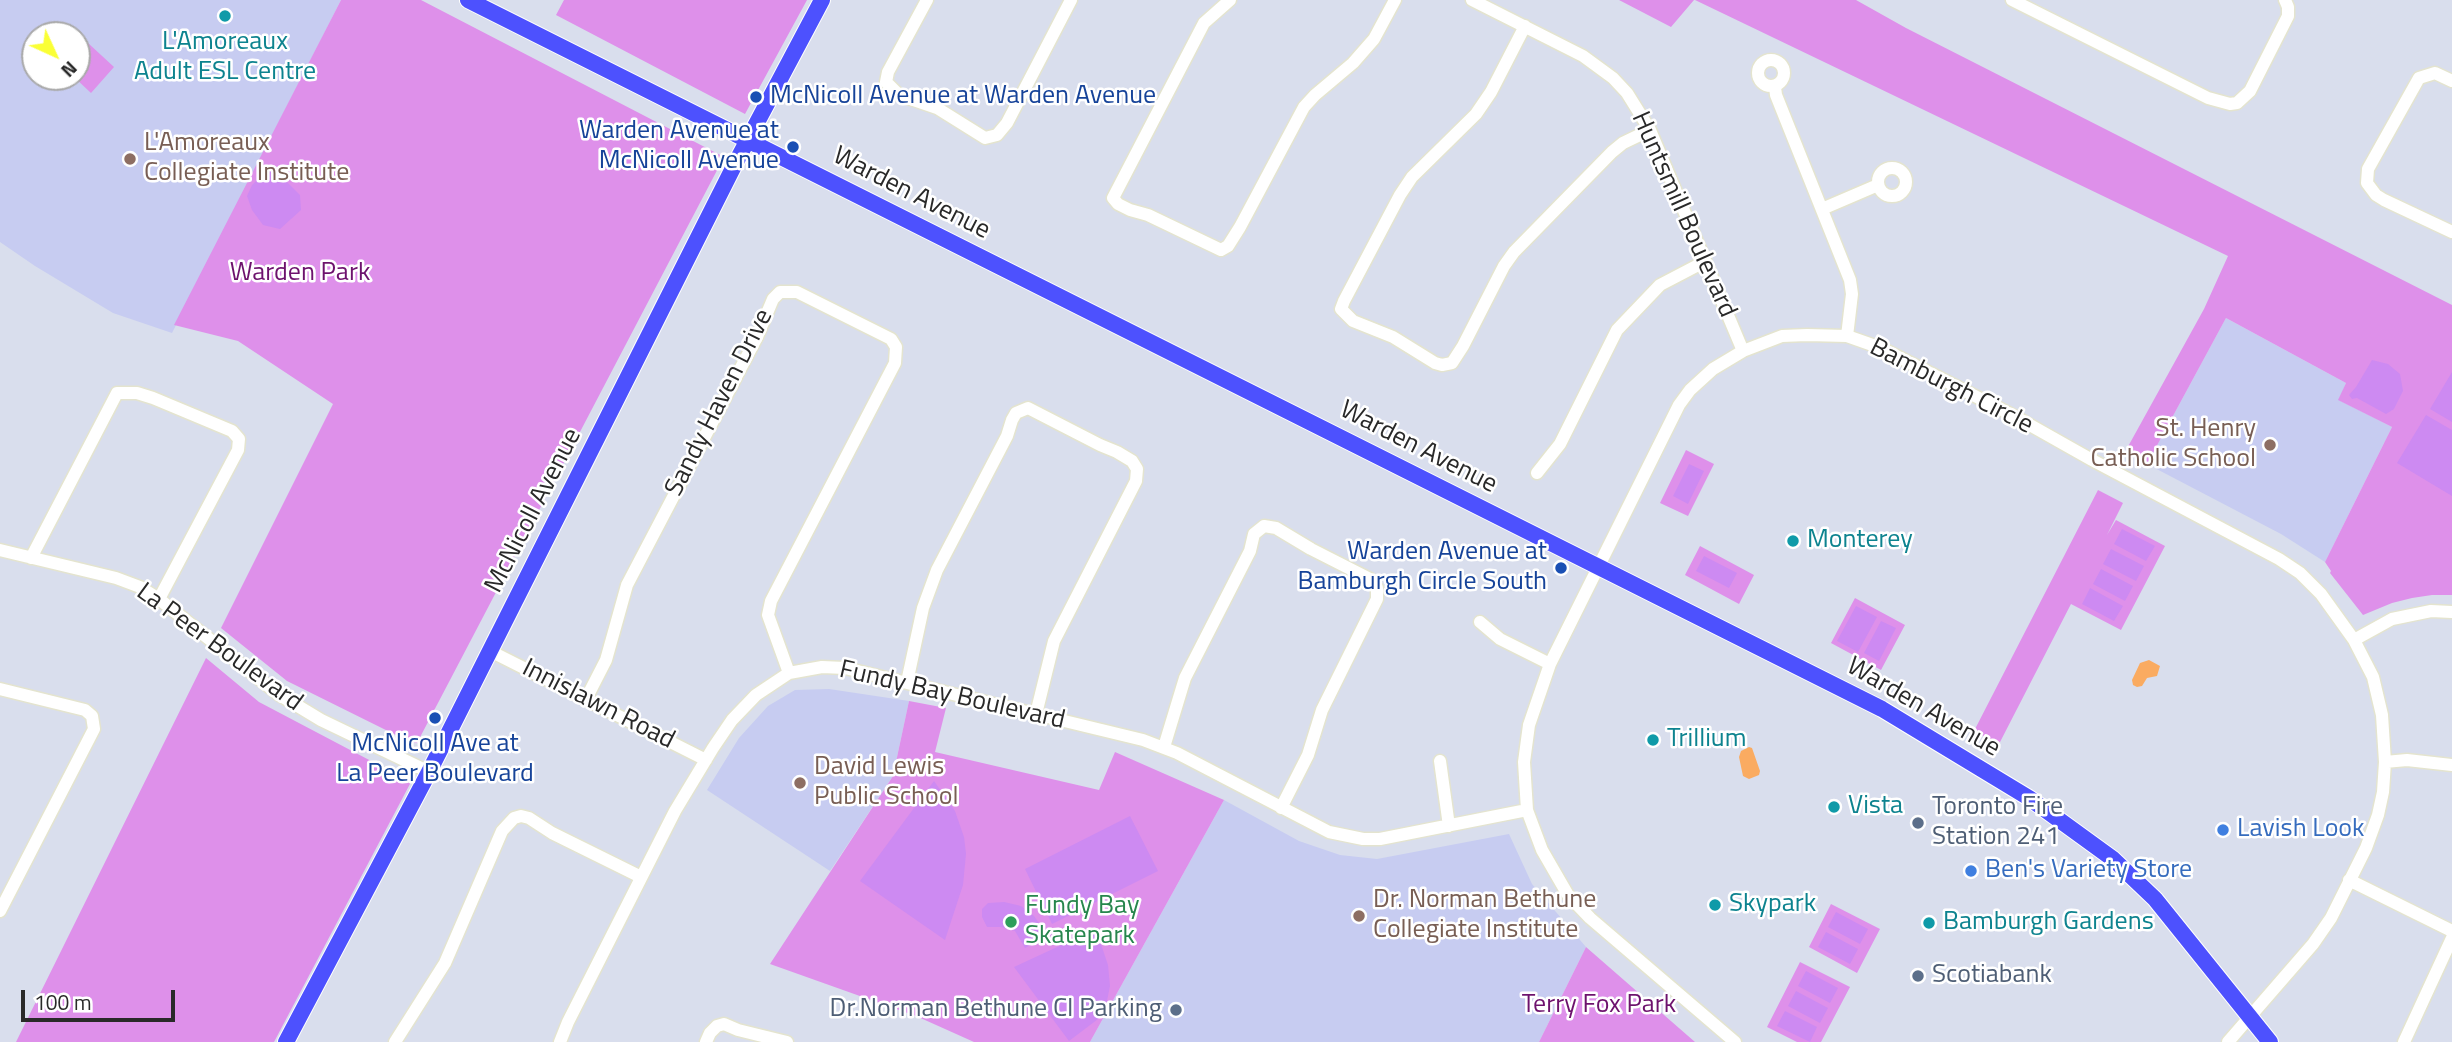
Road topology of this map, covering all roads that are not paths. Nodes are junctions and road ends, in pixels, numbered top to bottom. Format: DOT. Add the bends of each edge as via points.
graph roads {
  1 [pos="469,0"];
  2 [pos="822,0"];
  3 [pos="927,0"];
  4 [pos="1071,0"];
  5 [pos="1230,0"];
  6 [pos="1395,0"];
  7 [pos="1472,0"];
  8 [pos="2012,0"];
  9 [pos="2285,0"];
  10 [pos="1525,26"];
  11 [pos="2452,81"];
  12 [pos="1775,87"];
  13 [pos="1650,130"];
  14 [pos="748,141"];
  15 [pos="1878,185"];
  16 [pos="1822,209"];
  17 [pos="2452,232"];
  18 [pos="1704,261"];
  19 [pos="1847,336"];
  20 [pos="1743,351"];
  21 [pos="1537,473"];
  22 [pos="0,550"];
  23 [pos="31,558"];
  24 [pos="1599,566"];
  25 [pos="159,599"];
  26 [pos="2452,612"];
  27 [pos="1480,622"];
  28 [pos="2354,640"];
  29 [pos="490,651"];
  30 [pos="1550,664"];
  31 [pos="789,673"];
  32 [pos="907,682"];
  33 [pos="0,689"];
  34 [pos="586,699"];
  35 [pos="1037,714"];
  36 [pos="1164,747"];
  37 [pos="706,760"];
  38 [pos="1440,761"];
  39 [pos="2385,762"];
  40 [pos="2452,765"];
  41 [pos="429,772"];
  42 [pos="1281,808"];
  43 [pos="1527,810"];
  44 [pos="1449,826"];
  45 [pos="641,877"];
  46 [pos="2349,880"];
  47 [pos="0,911"];
  48 [pos="2452,931"];
  49 [pos="2452,938"];
  50 [pos="2250,1018"];
  51 [pos="286,1042"];
  52 [pos="395,1042"];
  53 [pos="560,1042"];
  54 [pos="706,1042"];
  55 [pos="787,1042"];
  56 [pos="1735,1042"];
  57 [pos="2228,1042"];
  58 [pos="2270,1042"];
  59 [pos="2404,1042"];
  1 -- 14 [label="main road, Warden Avenue"];
  2 -- 14 [label="main road, McNicoll Avenue"];
  3 -- 4 [label="street" via="887,82 899,95 937,108 985,138 998,135 1007,123"];
  5 -- 6 [label="street" via="1204,23 1113,198 1130,211 1221,250 1240,227 1304,107 1374,39"];
  7 -- 10 [label="street, Huntsmill Boulevard"];
  8 -- 9 [label="street" via="2208,99 2230,104 2250,91 2288,16"];
  10 -- 13 [label="street, Huntsmill Boulevard" via="1583,56 1613,78"];
  10 -- 13 [label="street" via="1476,114 1412,177 1400,195 1343,302 1341,309 1353,321 1393,337 1435,363 1452,363 1514,253 1612,152"];
  11 -- 17 [label="street" via="2435,73 2418,78 2368,169 2367,183 2384,200"];
  12 -- 16 [label="street"];
  13 -- 18 [label="street, Huntsmill Boulevard"];
  14 -- 24 [label="main road, Warden Avenue"];
  14 -- 29 [label="main road, McNicoll Avenue"];
  15 -- 16 [label="street"];
  16 -- 19 [label="street" via="1851,286"];
  18 -- 20 [label="street, Huntsmill Boulevard"];
  18 -- 21 [label="street" via="1660,285 1617,330 1560,444"];
  19 -- 20 [label="street, Bamburgh Circle" via="1782,336"];
  19 -- 28 [label="street, Bamburgh Circle" via="1881,348 2014,416 2279,559 2321,594"];
  20 -- 24 [label="street, Bamburgh Circle" via="1713,369 1679,405"];
  22 -- 23 [label="street, La Peer Boulevard"];
  23 -- 25 [label="street, La Peer Boulevard" via="116,578"];
  23 -- 25 [label="street" via="117,393 153,398 232,431 239,439"];
  24 -- 30 [label="street, Bamburgh Circle"];
  24 -- 50 [label="main road, Warden Avenue" via="1882,709 2089,839 2155,899"];
  25 -- 41 [label="street, La Peer Boulevard" via="278,694"];
  26 -- 28 [label="street" via="2392,619"];
  27 -- 30 [label="street" via="1500,639"];
  28 -- 39 [label="street, Bamburgh Circle" via="2379,698"];
  29 -- 34 [label="street, Innislawn Road"];
  29 -- 41 [label="main road, McNicoll Avenue"];
  30 -- 43 [label="street, Bamburgh Circle" via="1529,724 1524,762"];
  31 -- 32 [label="street, Fundy Bay Boulevard" via="845,668"];
  31 -- 34 [label="street, Sandy Haven Drive" via="768,615 771,601 895,363 897,347 891,339 797,292 780,292 772,299 757,337 627,584 606,660"];
  31 -- 37 [label="street, Fundy Bay Boulevard" via="743,707"];
  32 -- 35 [label="street, Fundy Bay Boulevard"];
  32 -- 35 [label="street" via="923,608 937,570 1012,419 1028,408 1117,452 1137,469 1136,481 1054,641"];
  33 -- 47 [label="street" via="85,710 92,716 94,729"];
  34 -- 37 [label="street, Innislawn Road"];
  35 -- 36 [label="street, Fundy Bay Boulevard"];
  36 -- 42 [label="street, Fundy Bay Boulevard"];
  36 -- 42 [label="street" via="1185,678 1250,551 1254,534 1265,526 1276,528 1370,579 1377,588 1377,598"];
  37 -- 45 [label="street, Fundy Bay Boulevard"];
  38 -- 44 [label="street"];
  39 -- 40 [label="street"];
  39 -- 46 [label="street, Bamburgh Circle" via="2378,816"];
  41 -- 51 [label="main road, McNicoll Avenue"];
  42 -- 44 [label="street, Fundy Bay Boulevard" via="1329,832 1363,839"];
  43 -- 44 [label="street, Fundy Bay Boulevard"];
  43 -- 56 [label="street, Bamburgh Circle" via="1542,850 1568,895"];
  45 -- 52 [label="street" via="529,818 514,818 502,831 444,962"];
  45 -- 53 [label="street, Fundy Bay Boulevard"];
  46 -- 48 [label="street"];
  46 -- 50 [label="street, Bamburgh Circle" via="2314,944"];
  49 -- 59 [label="street"];
  50 -- 57 [label="street, Bamburgh Circle"];
  50 -- 58 [label="main road, Warden Avenue"];
  54 -- 55 [label="street" via="710,1033 724,1024"];
}
